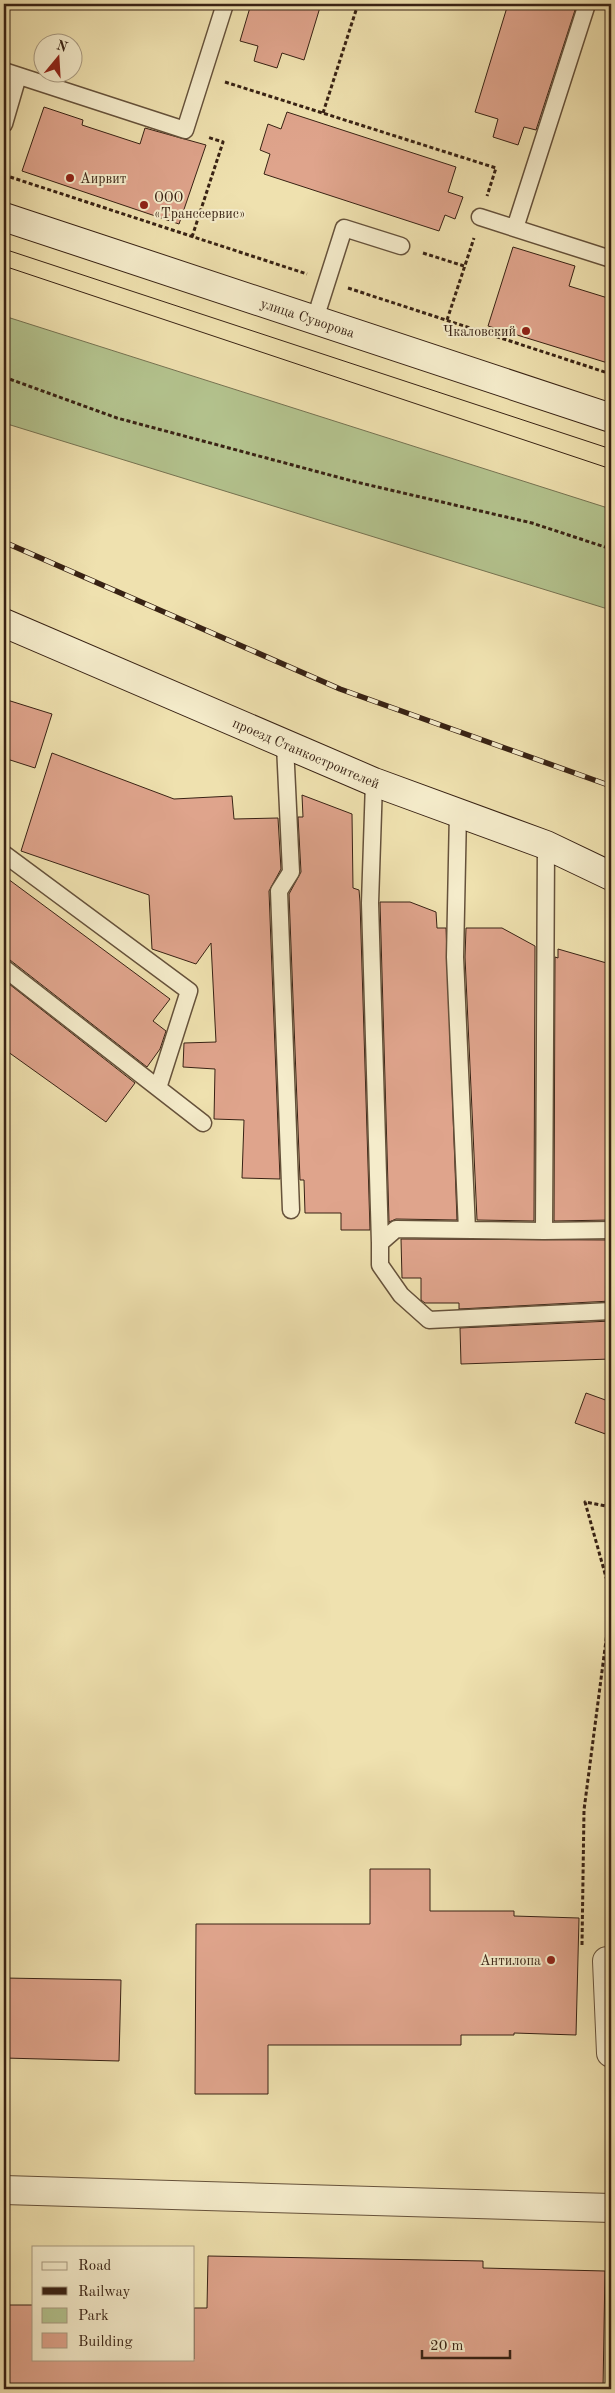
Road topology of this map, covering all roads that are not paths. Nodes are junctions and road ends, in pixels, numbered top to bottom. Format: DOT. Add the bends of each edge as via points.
graph roads {
  1 [pos="225,4"];
  2 [pos="587,4"];
  3 [pos="11,74"];
  4 [pos="4,124"];
  5 [pos="480,217"];
  6 [pos="4,218"];
  7 [pos="516,228"];
  8 [pos="401,246"];
  9 [pos="611,259"];
  10 [pos="315,319"];
  11 [pos="611,418"];
  12 [pos="4,622"];
  13 [pos="286,745"];
  14 [pos="374,782"];
  15 [pos="458,812"];
  16 [pos="546,845"];
  17 [pos="4,854"];
  18 [pos="611,876"];
  19 [pos="4,968"];
  20 [pos="158,1088"];
  21 [pos="203,1123"];
  22 [pos="291,1210"];
  23 [pos="467,1230"];
  24 [pos="611,1230"];
  25 [pos="544,1231"];
  26 [pos="380,1243"];
  27 [pos="611,1311"];
  28 [pos="607,1961"];
  29 [pos="611,2053"];
  30 [pos="4,2190"];
  31 [pos="611,2208"];
  1 -- 3 [label="lane" via="185,130"];
  2 -- 7 [label="lane"];
  3 -- 4 [label="lane"];
  5 -- 7 [label="lane"];
  6 -- 10 [label="street, улица Суворова"];
  7 -- 9 [label="lane"];
  8 -- 10 [label="lane" via="344,228"];
  10 -- 11 [label="street, улица Суворова"];
  12 -- 13 [label="street, проезд Станкостроителей"];
  13 -- 14 [label="street, проезд Станкостроителей"];
  13 -- 22 [label="lane" via="291,872 279,891"];
  14 -- 15 [label="street, проезд Станкостроителей"];
  14 -- 26 [label="lane" via="370,902"];
  15 -- 16 [label="street, проезд Станкостроителей"];
  15 -- 23 [label="lane" via="455,957"];
  16 -- 18 [label="street, проезд Станкостроителей"];
  16 -- 25 [label="lane"];
  17 -- 20 [label="lane" via="188,991"];
  19 -- 20 [label="lane"];
  20 -- 21 [label="lane"];
  23 -- 25 [label="lane"];
  23 -- 26 [label="lane" via="396,1229"];
  24 -- 25 [label="lane"];
  26 -- 27 [label="lane" via="380,1265 401,1295 429,1320"];
  28 -- 29 [label="street"];
  30 -- 31 [label="street"];
}
